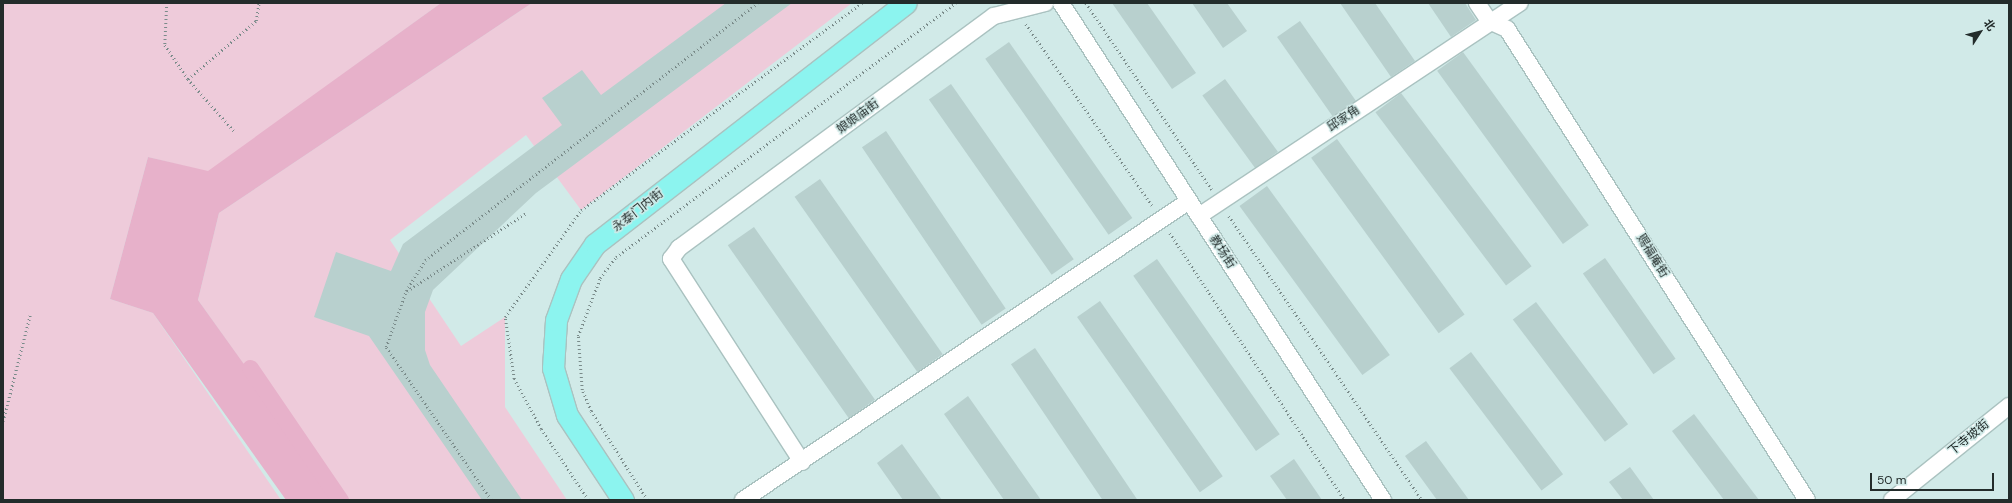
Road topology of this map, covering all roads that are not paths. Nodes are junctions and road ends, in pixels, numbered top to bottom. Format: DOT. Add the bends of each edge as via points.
graph roads {
  1 [pos="906,3"];
  2 [pos="1045,3"];
  3 [pos="1061,3"];
  4 [pos="1477,3"];
  5 [pos="1520,3"];
  6 [pos="1489,21"];
  7 [pos="1189,201"];
  8 [pos="1199,216"];
  9 [pos="2009,406"];
  10 [pos="802,462"];
  11 [pos="623,500"];
  12 [pos="743,500"];
  13 [pos="1383,500"];
  14 [pos="1807,500"];
  15 [pos="1892,500"];
  1 -- 11 [label="main road, 永泰门内街" via="595,244 571,279 556,320 553,368 567,415"];
  2 -- 10 [label="street, 娘娘庙街" via="994,16 679,248 671,259"];
  3 -- 7 [label="street, 教场街"];
  4 -- 6 [label="street"];
  5 -- 6 [label="street, 邱家角"];
  6 -- 8 [label="street, 邱家角"];
  6 -- 14 [label="street, 赐福庵街" via="1507,29"];
  7 -- 8 [label="street, 教场街"];
  7 -- 10 [label="street"];
  8 -- 13 [label="street, 教场街"];
  9 -- 15 [label="street, 下寺坡街"];
  10 -- 12 [label="street"];
}
